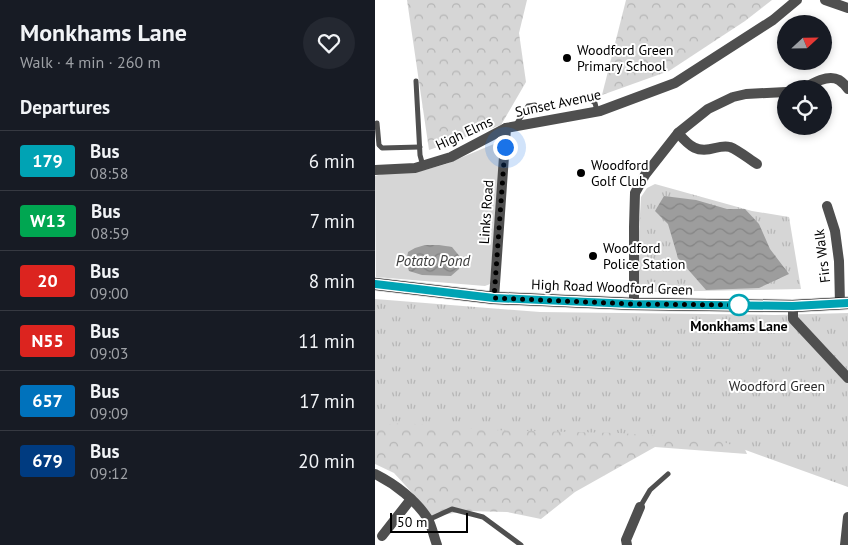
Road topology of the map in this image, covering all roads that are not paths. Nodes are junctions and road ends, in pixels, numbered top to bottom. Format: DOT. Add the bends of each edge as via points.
graph roads {
  1 [pos="797,0"];
  2 [pos="825,0"];
  3 [pos="848,8"];
  4 [pos="822,80"];
  5 [pos="416,81"];
  6 [pos="848,89"];
  7 [pos="777,92"];
  8 [pos="587,97"];
  9 [pos="535,105"];
  10 [pos="597,111"];
  11 [pos="377,123"];
  12 [pos="510,128"];
  13 [pos="678,133"];
  14 [pos="420,147"];
  15 [pos="757,164"];
  16 [pos="423,166"];
  17 [pos="375,170"];
  18 [pos="827,206"];
  19 [pos="375,284"];
  20 [pos="494,298"];
  21 [pos="633,304"];
  22 [pos="844,304"];
  23 [pos="793,306"];
  24 [pos="848,378"];
  25 [pos="375,474"];
  26 [pos="668,474"];
  27 [pos="411,499"];
  28 [pos="640,507"];
  29 [pos="848,517"];
  30 [pos="428,520"];
  31 [pos="381,540"];
  32 [pos="437,545"];
  33 [pos="521,545"];
  34 [pos="627,545"];
  35 [pos="845,545"];
  1 -- 10 [label="street, Sunset Avenue" via="773,20 675,83"];
  2 -- 3 [label="street"];
  4 -- 6 [label="street" via="839,80"];
  5 -- 14 [label="lane"];
  7 -- 13 [label="street" via="733,97 708,109"];
  8 -- 10 [label="lane" via="595,102"];
  9 -- 12 [label="lane" via="528,106"];
  10 -- 12 [label="street, Sunset Avenue"];
  11 -- 14 [label="lane" via="382,148"];
  12 -- 16 [label="street, High Elms" via="451,157"];
  12 -- 20 [label="street, Links Road"];
  13 -- 15 [label="street" via="696,149 729,147"];
  13 -- 21 [label="street" via="635,193"];
  14 -- 16 [label="lane"];
  16 -- 17 [label="street, High Elms"];
  18 -- 22 [label="street, Firs Walk" via="835,231"];
  19 -- 20 [label="main road, High Road Woodford Green"];
  20 -- 21 [label="main road, High Road Woodford Green"];
  21 -- 23 [label="main road, High Road Woodford Green"];
  22 -- 23 [label="main road, High Road Woodford Green"];
  23 -- 24 [label="street" via="793,319"];
  25 -- 27 [label="street"];
  26 -- 28 [label="lane" via="650,490"];
  27 -- 30 [label="street"];
  27 -- 31 [label="street"];
  28 -- 34 [label="street" via="626,540"];
  29 -- 35 [label="street"];
  30 -- 32 [label="street"];
  30 -- 33 [label="lane" via="452,509 483,517"];
}
